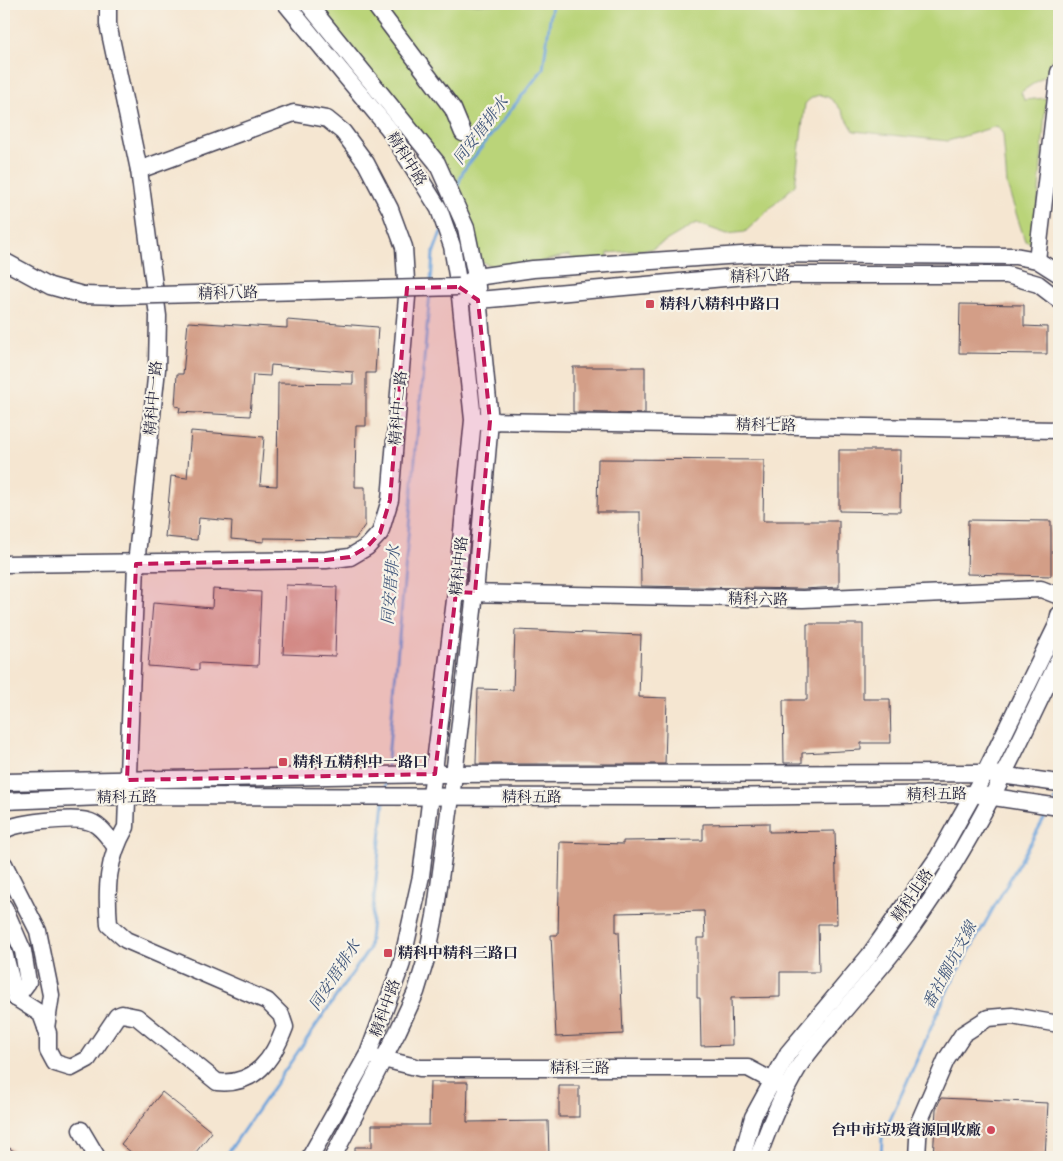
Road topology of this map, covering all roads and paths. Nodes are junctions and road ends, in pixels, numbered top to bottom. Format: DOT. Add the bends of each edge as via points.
graph roads {
  1 [pos="108,4"];
  2 [pos="286,4"];
  3 [pos="310,4"];
  4 [pos="374,4"];
  5 [pos="1059,72"];
  6 [pos="463,132"];
  7 [pos="139,170"];
  8 [pos="1037,260"];
  9 [pos="4,261"];
  10 [pos="1059,274"];
  11 [pos="476,277"];
  12 [pos="459,287"];
  13 [pos="478,300"];
  14 [pos="1059,300"];
  15 [pos="473,420"];
  16 [pos="490,421"];
  17 [pos="1059,430"];
  18 [pos="4,564"];
  19 [pos="136,564"];
  20 [pos="456,592"];
  21 [pos="475,593"];
  22 [pos="1059,596"];
  23 [pos="1059,616"];
  24 [pos="1059,659"];
  25 [pos="985,773"];
  26 [pos="435,774"];
  27 [pos="1004,774"];
  28 [pos="454,775"];
  29 [pos="127,780"];
  30 [pos="4,782"];
  31 [pos="1059,783"];
  32 [pos="974,794"];
  33 [pos="126,796"];
  34 [pos="430,796"];
  35 [pos="992,796"];
  36 [pos="449,797"];
  37 [pos="4,802"];
  38 [pos="1059,806"];
  39 [pos="4,831"];
  40 [pos="115,846"];
  41 [pos="4,864"];
  42 [pos="4,907"];
  43 [pos="4,952"];
  44 [pos="16,998"];
  45 [pos="1059,1024"];
  46 [pos="46,1028"];
  47 [pos="368,1054"];
  48 [pos="384,1060"];
  49 [pos="773,1080"];
  50 [pos="787,1089"];
  51 [pos="81,1130"];
  52 [pos="97,1157"];
  53 [pos="310,1157"];
  54 [pos="333,1157"];
  55 [pos="742,1157"];
  56 [pos="758,1157"];
  57 [pos="918,1157"];
  1 -- 7 [label="street, 精科中一路" via="108,24"];
  2 -- 12 [label="street, 精科中路" via="389,129 439,209 452,246"];
  3 -- 11 [label="street, 精科中路" via="437,163 466,228"];
  4 -- 6 [label="street" via="453,110"];
  5 -- 8 [label="street"];
  7 -- 19 [label="street, 精科中一路" via="158,316 158,369"];
  7 -- 19 [label="street, 精科中二路" via="294,113 327,119 343,132 366,164 390,209 404,247 407,297 390,500 380,533 367,547 350,557 326,560"];
  8 -- 10 [label="street, 精科八路"];
  8 -- 11 [label="street, 精科八路" via="1015,256 756,254 534,269"];
  9 -- 12 [label="street, 精科八路, bridge" via="50,286 83,295"];
  11 -- 12 [label="street, 精科八路"];
  11 -- 13 [label="street, 精科中路"];
  12 -- 13 [label="street"];
  12 -- 15 [label="street, 精科中路"];
  13 -- 14 [label="street, 精科八路" via="758,275 1007,274 1038,284"];
  13 -- 16 [label="street, 精科中路"];
  15 -- 16 [label="street, 精科七路"];
  15 -- 20 [label="street, 精科中路"];
  16 -- 17 [label="street, 精科七路"];
  16 -- 21 [label="street, 精科中路"];
  18 -- 19 [label="street, 精科中二路"];
  19 -- 29 [label="street, 精科中一路"];
  20 -- 21 [label="street, 精科六路"];
  20 -- 26 [label="street, 精科中路"];
  21 -- 22 [label="street, 精科六路" via="803,600 1041,589"];
  21 -- 28 [label="street, 精科中路"];
  23 -- 25 [label="street, 精科北路"];
  24 -- 27 [label="street, 精科北路"];
  25 -- 27 [label="street, 精科五路"];
  25 -- 28 [label="street, 精科五路"];
  25 -- 32 [label="street, 精科北路"];
  26 -- 28 [label="street, 精科五路"];
  26 -- 29 [label="street, 精科五路"];
  26 -- 34 [label="street, 精科中路"];
  27 -- 31 [label="street, 精科五路"];
  27 -- 35 [label="street, 精科北路"];
  28 -- 36 [label="street, 精科中路"];
  29 -- 30 [label="street, 精科五路"];
  29 -- 33 [label="street, 精科中一路"];
  32 -- 35 [label="street, 精科五路"];
  32 -- 36 [label="street, 精科五路"];
  32 -- 49 [label="street, 精科北路" via="919,888 869,956 793,1046"];
  33 -- 34 [label="street, 精科五路"];
  33 -- 37 [label="street, 精科五路"];
  33 -- 40 [label="street, 精科中一路" via="126,827"];
  34 -- 36 [label="street, 精科五路"];
  34 -- 47 [label="street, 精科中路" via="421,876 401,966"];
  35 -- 38 [label="street, 精科五路"];
  35 -- 50 [label="street, 精科北路" via="913,926 798,1067"];
  36 -- 48 [label="street, 精科中路" via="427,956 416,992"];
  39 -- 40 [label="street" via="22,823 87,820 105,832"];
  40 -- 46 [label="street, 精科中一路" via="106,892 109,925 126,940 267,1001 281,1015 285,1026 278,1047 258,1072 232,1084 217,1082 137,1017 117,1016 88,1059 71,1068 55,1063 48,1050"];
  41 -- 46 [label="street" via="38,931 51,995"];
  42 -- 44 [label="street" via="23,951 28,982"];
  43 -- 44 [label="street"];
  44 -- 46 [label="street" via="41,1014"];
  45 -- 57 [label="street" via="1012,1016 988,1018 963,1034 946,1060 919,1122"];
  47 -- 48 [label="street, 精科三路"];
  47 -- 53 [label="street, 精科中路"];
  48 -- 49 [label="street, 精科三路" via="420,1068 748,1068"];
  48 -- 54 [label="street, 精科中路"];
  49 -- 50 [label="street, 精科三路"];
  49 -- 55 [label="street, 精科北路" via="753,1117"];
  50 -- 56 [label="street, 精科北路"];
  51 -- 52 [label="street"];
}
